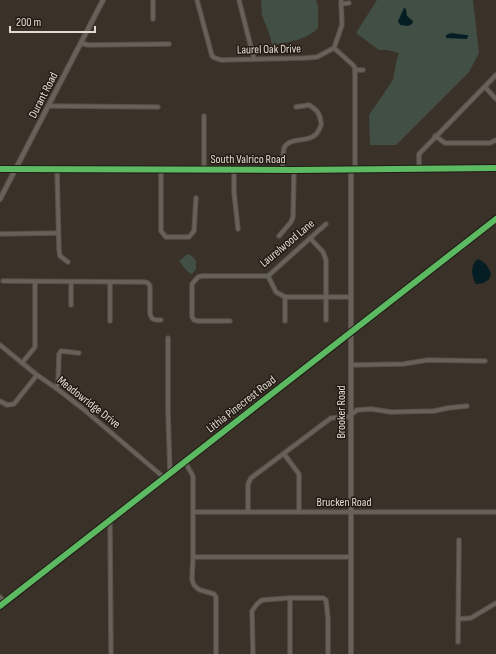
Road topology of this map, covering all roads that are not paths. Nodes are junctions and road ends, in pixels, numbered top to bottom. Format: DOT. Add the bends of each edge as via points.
graph roads {
  1 [pos="103,0"];
  2 [pos="153,0"];
  3 [pos="197,0"];
  4 [pos="239,0"];
  5 [pos="341,2"];
  6 [pos="349,3"];
  7 [pos="153,19"];
  8 [pos="81,43"];
  9 [pos="169,44"];
  10 [pos="334,48"];
  11 [pos="254,59"];
  12 [pos="355,70"];
  13 [pos="364,70"];
  14 [pos="496,75"];
  15 [pos="485,87"];
  16 [pos="496,99"];
  17 [pos="48,106"];
  18 [pos="158,107"];
  19 [pos="296,107"];
  20 [pos="204,116"];
  21 [pos="435,136"];
  22 [pos="496,140"];
  23 [pos="496,168"];
  24 [pos="0,169"];
  25 [pos="15,169"];
  26 [pos="57,169"];
  27 [pos="419,169"];
  28 [pos="160,170"];
  29 [pos="204,170"];
  30 [pos="234,170"];
  31 [pos="282,170"];
  32 [pos="294,170"];
  33 [pos="353,170"];
  34 [pos="196,198"];
  35 [pos="0,199"];
  36 [pos="496,219"];
  37 [pos="326,224"];
  38 [pos="238,229"];
  39 [pos="58,233"];
  40 [pos="0,234"];
  41 [pos="279,236"];
  42 [pos="310,238"];
  43 [pos="68,262"];
  44 [pos="268,276"];
  45 [pos="3,281"];
  46 [pos="35,282"];
  47 [pos="71,282"];
  48 [pos="110,282"];
  49 [pos="285,297"];
  50 [pos="326,297"];
  51 [pos="351,297"];
  52 [pos="71,306"];
  53 [pos="160,320"];
  54 [pos="326,320"];
  55 [pos="110,321"];
  56 [pos="230,321"];
  57 [pos="285,321"];
  58 [pos="351,332"];
  59 [pos="168,338"];
  60 [pos="0,345"];
  61 [pos="79,353"];
  62 [pos="485,361"];
  63 [pos="22,363"];
  64 [pos="351,364"];
  65 [pos="37,375"];
  66 [pos="56,388"];
  67 [pos="0,401"];
  68 [pos="467,406"];
  69 [pos="351,414"];
  70 [pos="284,454"];
  71 [pos="185,462"];
  72 [pos="170,474"];
  73 [pos="164,478"];
  74 [pos="193,512"];
  75 [pos="248,512"];
  76 [pos="299,512"];
  77 [pos="351,512"];
  78 [pos="496,512"];
  79 [pos="110,520"];
  80 [pos="459,540"];
  81 [pos="193,557"];
  82 [pos="351,557"];
  83 [pos="0,597"];
  84 [pos="290,598"];
  85 [pos="6,602"];
  86 [pos="496,603"];
  87 [pos="0,606"];
  88 [pos="459,619"];
  89 [pos="458,642"];
  90 [pos="111,654"];
  91 [pos="216,654"];
  92 [pos="253,654"];
  93 [pos="290,654"];
  94 [pos="328,654"];
  95 [pos="351,654"];
  1 -- 8 [label="street, Durant Road"];
  2 -- 7 [label="street"];
  3 -- 11 [label="street, Laurel Oak Drive" via="213,58"];
  4 -- 11 [label="street"];
  5 -- 6 [label="street"];
  5 -- 10 [label="street" via="342,25"];
  8 -- 9 [label="street"];
  8 -- 17 [label="street, Durant Road"];
  10 -- 11 [label="street, Laurel Oak Drive" via="317,57"];
  10 -- 12 [label="street" via="353,65"];
  12 -- 13 [label="street"];
  12 -- 33 [label="street"];
  14 -- 15 [label="street"];
  15 -- 16 [label="street"];
  15 -- 21 [label="street"];
  17 -- 18 [label="street"];
  17 -- 25 [label="street, Durant Road"];
  19 -- 31 [label="street" via="309,105 316,109 322,124 317,133 310,138 288,143 284,148"];
  20 -- 29 [label="street"];
  21 -- 22 [label="street" via="445,143 490,143"];
  21 -- 27 [label="street" via="419,154"];
  23 -- 27 [label="street, South Valrico Road"];
  24 -- 25 [label="street, South Valrico Road"];
  25 -- 26 [label="street, South Valrico Road"];
  25 -- 35 [label="street, Durant Road"];
  26 -- 28 [label="street, South Valrico Road"];
  26 -- 39 [label="street"];
  27 -- 33 [label="street, South Valrico Road"];
  28 -- 29 [label="street, South Valrico Road"];
  28 -- 34 [label="street" via="161,231 166,237 189,237 194,231"];
  29 -- 30 [label="street, South Valrico Road"];
  30 -- 31 [label="street, South Valrico Road"];
  30 -- 38 [label="street"];
  31 -- 32 [label="street, South Valrico Road"];
  32 -- 33 [label="street, South Valrico Road"];
  32 -- 41 [label="street" via="293,217"];
  33 -- 51 [label="street, Brooker Road"];
  36 -- 58 [label="main road, Lithia Pinecrest Road"];
  37 -- 42 [label="street, Laurelwood Lane"];
  39 -- 40 [label="street"];
  39 -- 43 [label="street" via="60,256"];
  42 -- 44 [label="street, Laurelwood Lane"];
  42 -- 50 [label="street" via="326,260"];
  44 -- 49 [label="street" via="276,292"];
  44 -- 56 [label="street, Laurelwood Lane" via="202,276 194,281 193,319"];
  45 -- 46 [label="street"];
  46 -- 47 [label="street"];
  46 -- 63 [label="street" via="35,347"];
  47 -- 48 [label="street"];
  47 -- 52 [label="street"];
  48 -- 53 [label="street" via="148,284 151,318"];
  48 -- 55 [label="street"];
  49 -- 50 [label="street"];
  49 -- 57 [label="street"];
  50 -- 51 [label="street"];
  50 -- 54 [label="street"];
  51 -- 58 [label="street, Brooker Road"];
  58 -- 64 [label="street, Brooker Road"];
  58 -- 71 [label="main road, Lithia Pinecrest Road"];
  59 -- 72 [label="street"];
  60 -- 63 [label="street, Meadowridge Drive"];
  61 -- 66 [label="street" via="61,351 59,354"];
  62 -- 64 [label="street" via="428,360 403,364"];
  63 -- 65 [label="street, Meadowridge Drive"];
  64 -- 69 [label="street, Brooker Road"];
  65 -- 66 [label="street, Meadowridge Drive"];
  65 -- 67 [label="street" via="14,404 7,406"];
  66 -- 73 [label="street, Meadowridge Drive"];
  68 -- 69 [label="street" via="434,412 357,410"];
  69 -- 70 [label="street" via="348,417 331,418"];
  69 -- 77 [label="street, Brooker Road"];
  70 -- 75 [label="street" via="251,478 248,484"];
  70 -- 76 [label="street" via="299,474"];
  71 -- 72 [label="main road, Lithia Pinecrest Road"];
  71 -- 74 [label="street" via="193,476"];
  72 -- 73 [label="main road, Lithia Pinecrest Road"];
  73 -- 79 [label="main road, Lithia Pinecrest Road"];
  74 -- 75 [label="street, Brucken Road"];
  74 -- 81 [label="street"];
  75 -- 76 [label="street, Brucken Road"];
  76 -- 77 [label="street, Brucken Road"];
  77 -- 78 [label="street, Brucken Road"];
  77 -- 82 [label="street, Brooker Road"];
  79 -- 85 [label="main road, Lithia Pinecrest Road"];
  79 -- 90 [label="street"];
  80 -- 88 [label="street"];
  81 -- 82 [label="street"];
  81 -- 91 [label="street" via="194,585 216,597"];
  82 -- 95 [label="street, Brooker Road"];
  83 -- 85 [label="street"];
  84 -- 92 [label="street" via="262,600 252,611"];
  84 -- 93 [label="street"];
  84 -- 94 [label="street" via="326,600"];
  85 -- 87 [label="main road, Lithia Pinecrest Road"];
  86 -- 88 [label="street" via="471,618"];
  88 -- 89 [label="street"];
}
